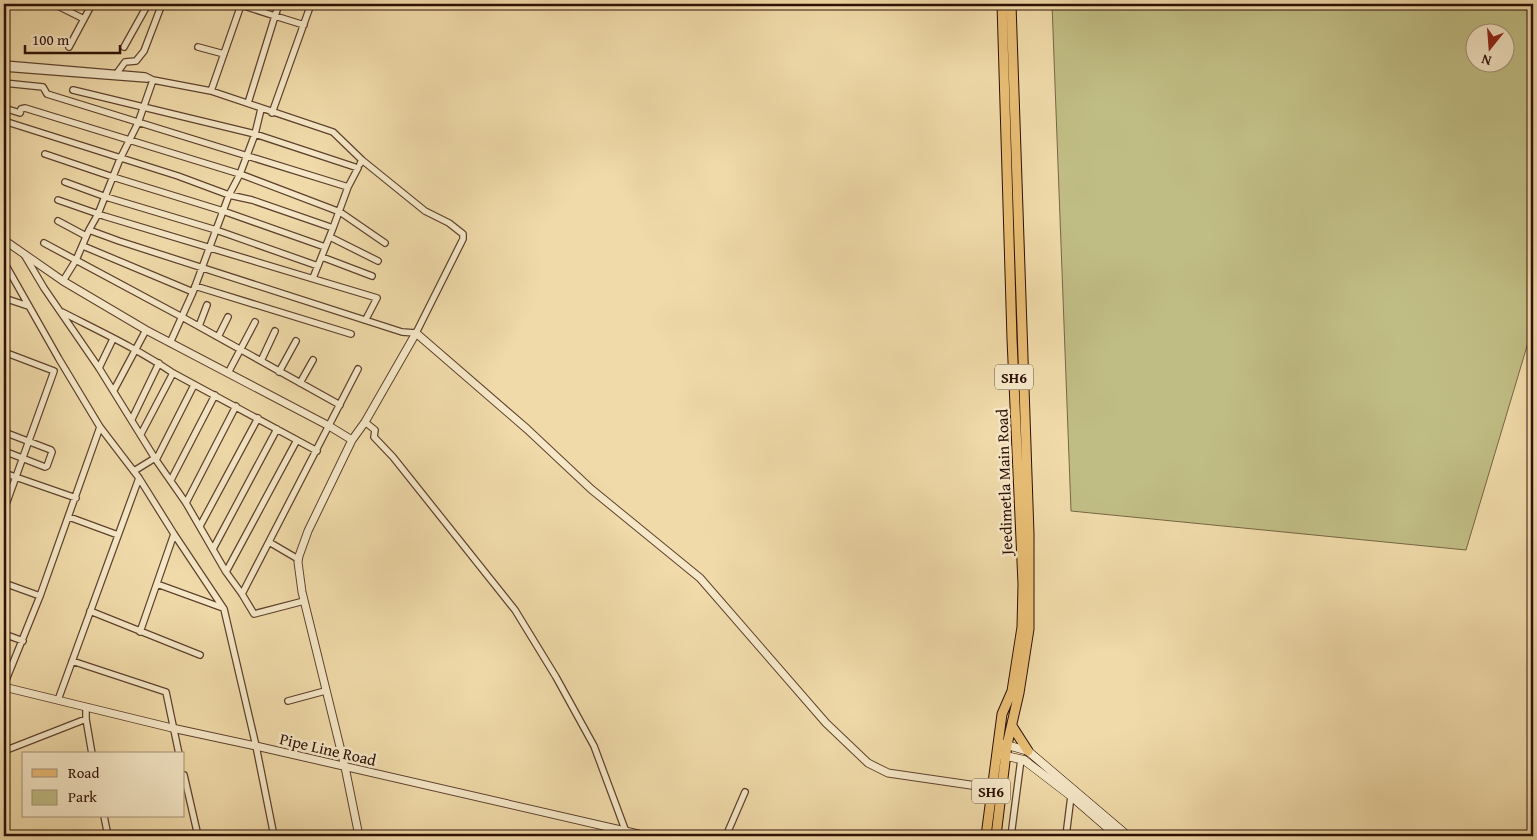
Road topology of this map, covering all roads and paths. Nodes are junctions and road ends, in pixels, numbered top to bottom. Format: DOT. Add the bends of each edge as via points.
graph roads {
  1 [pos="54,4"];
  2 [pos="92,4"];
  3 [pos="148,4"];
  4 [pos="162,4"];
  5 [pos="241,4"];
  6 [pos="279,4"];
  7 [pos="311,4"];
  8 [pos="1002,4"];
  9 [pos="1011,4"];
  10 [pos="275,16"];
  11 [pos="84,19"];
  12 [pos="304,25"];
  13 [pos="69,47"];
  14 [pos="124,47"];
  15 [pos="198,47"];
  16 [pos="224,54"];
  17 [pos="4,64"];
  18 [pos="4,68"];
  19 [pos="117,74"];
  20 [pos="151,79"];
  21 [pos="4,83"];
  22 [pos="73,90"];
  23 [pos="211,92"];
  24 [pos="248,103"];
  25 [pos="145,107"];
  26 [pos="4,108"];
  27 [pos="261,109"];
  28 [pos="272,112"];
  29 [pos="4,121"];
  30 [pos="138,123"];
  31 [pos="254,134"];
  32 [pos="130,140"];
  33 [pos="45,154"];
  34 [pos="247,156"];
  35 [pos="120,159"];
  36 [pos="362,160"];
  37 [pos="358,168"];
  38 [pos="240,174"];
  39 [pos="112,177"];
  40 [pos="65,182"];
  41 [pos="348,187"];
  42 [pos="229,195"];
  43 [pos="106,197"];
  44 [pos="58,200"];
  45 [pos="223,211"];
  46 [pos="340,212"];
  47 [pos="98,214"];
  48 [pos="58,221"];
  49 [pos="333,228"];
  50 [pos="216,230"];
  51 [pos="87,233"];
  52 [pos="330,237"];
  53 [pos="4,240"];
  54 [pos="44,243"];
  55 [pos="385,243"];
  56 [pos="83,246"];
  57 [pos="209,248"];
  58 [pos="325,248"];
  59 [pos="24,254"];
  60 [pos="322,257"];
  61 [pos="76,260"];
  62 [pos="378,261"];
  63 [pos="4,262"];
  64 [pos="318,266"];
  65 [pos="202,267"];
  66 [pos="372,276"];
  67 [pos="313,278"];
  68 [pos="63,281"];
  69 [pos="194,289"];
  70 [pos="4,298"];
  71 [pos="207,305"];
  72 [pos="28,306"];
  73 [pos="60,311"];
  74 [pos="182,316"];
  75 [pos="228,317"];
  76 [pos="366,319"];
  77 [pos="255,322"];
  78 [pos="199,326"];
  79 [pos="146,330"];
  80 [pos="275,331"];
  81 [pos="416,332"];
  82 [pos="351,334"];
  83 [pos="218,336"];
  84 [pos="113,338"];
  85 [pos="296,341"];
  86 [pos="170,343"];
  87 [pos="240,348"];
  88 [pos="135,351"];
  89 [pos="4,352"];
  90 [pos="59,360"];
  91 [pos="313,360"];
  92 [pos="261,361"];
  93 [pos="158,363"];
  94 [pos="100,368"];
  95 [pos="358,369"];
  96 [pos="54,371"];
  97 [pos="280,372"];
  98 [pos="173,373"];
  99 [pos="228,373"];
  100 [pos="300,383"];
  101 [pos="194,385"];
  102 [pos="114,390"];
  103 [pos="215,395"];
  104 [pos="340,405"];
  105 [pos="236,406"];
  106 [pos="258,418"];
  107 [pos="132,419"];
  108 [pos="365,422"];
  109 [pos="329,426"];
  110 [pos="100,427"];
  111 [pos="277,428"];
  112 [pos="4,432"];
  113 [pos="142,434"];
  114 [pos="297,440"];
  115 [pos="352,440"];
  116 [pos="28,441"];
  117 [pos="4,451"];
  118 [pos="317,451"];
  119 [pos="22,458"];
  120 [pos="156,459"];
  121 [pos="134,471"];
  122 [pos="4,473"];
  123 [pos="15,477"];
  124 [pos="138,478"];
  125 [pos="171,480"];
  126 [pos="76,498"];
  127 [pos="186,503"];
  128 [pos="4,510"];
  129 [pos="69,517"];
  130 [pos="200,526"];
  131 [pos="174,534"];
  132 [pos="1025,534"];
  133 [pos="118,535"];
  134 [pos="269,542"];
  135 [pos="213,549"];
  136 [pos="298,559"];
  137 [pos="226,572"];
  138 [pos="4,583"];
  139 [pos="157,584"];
  140 [pos="242,594"];
  141 [pos="40,596"];
  142 [pos="304,601"];
  143 [pos="224,609"];
  144 [pos="90,612"];
  145 [pos="140,632"];
  146 [pos="4,634"];
  147 [pos="23,641"];
  148 [pos="200,655"];
  149 [pos="72,661"];
  150 [pos="4,686"];
  151 [pos="325,692"];
  152 [pos="1010,696"];
  153 [pos="58,700"];
  154 [pos="288,701"];
  155 [pos="86,707"];
  156 [pos="86,719"];
  157 [pos="1012,726"];
  158 [pos="172,728"];
  159 [pos="1005,744"];
  160 [pos="256,746"];
  161 [pos="4,751"];
  162 [pos="1028,751"];
  163 [pos="92,752"];
  164 [pos="178,752"];
  165 [pos="1003,755"];
  166 [pos="1022,759"];
  167 [pos="345,768"];
  168 [pos="185,779"];
  169 [pos="991,788"];
  170 [pos="746,792"];
  171 [pos="1071,796"];
  172 [pos="104,818"];
  173 [pos="626,832"];
  174 [pos="1114,835"];
  175 [pos="108,836"];
  176 [pos="198,836"];
  177 [pos="274,836"];
  178 [pos="359,836"];
  179 [pos="647,836"];
  180 [pos="726,836"];
  181 [pos="986,836"];
  182 [pos="991,836"];
  183 [pos="996,836"];
  184 [pos="1011,836"];
  185 [pos="1066,836"];
  186 [pos="1128,836"];
  1 -- 11 [label="street"];
  2 -- 11 [label="street"];
  3 -- 14 [label="street"];
  4 -- 19 [label="street" via="144,51 136,61 125,62"];
  5 -- 10 [label="street"];
  5 -- 16 [label="street"];
  6 -- 10 [label="street"];
  7 -- 12 [label="street"];
  8 -- 132 [label="main road, Jeedimetla Main Road / SH6" via="1012,340"];
  9 -- 132 [label="main road, Jeedimetla Main Road / SH6"];
  10 -- 12 [label="street"];
  10 -- 24 [label="street"];
  11 -- 13 [label="street"];
  12 -- 28 [label="street"];
  15 -- 16 [label="street"];
  16 -- 23 [label="street"];
  17 -- 19 [label="street"];
  18 -- 20 [label="street"];
  19 -- 20 [label="street"];
  20 -- 23 [label="street"];
  20 -- 25 [label="street"];
  21 -- 30 [label="street" via="43,87 47,94"];
  22 -- 25 [label="street"];
  23 -- 24 [label="street"];
  24 -- 27 [label="street"];
  25 -- 30 [label="street"];
  25 -- 31 [label="street"];
  26 -- 32 [label="street" via="20,113 25,108"];
  27 -- 28 [label="street"];
  27 -- 31 [label="street"];
  28 -- 36 [label="street" via="333,132"];
  29 -- 35 [label="street"];
  30 -- 32 [label="street"];
  30 -- 34 [label="street"];
  31 -- 34 [label="street"];
  31 -- 37 [label="street"];
  32 -- 35 [label="street"];
  32 -- 38 [label="street"];
  33 -- 39 [label="street"];
  34 -- 38 [label="street"];
  34 -- 41 [label="street"];
  35 -- 39 [label="street"];
  35 -- 42 [label="street"];
  36 -- 37 [label="street"];
  36 -- 81 [label="street" via="425,211 463,234"];
  37 -- 41 [label="street"];
  38 -- 42 [label="street"];
  38 -- 46 [label="street"];
  39 -- 43 [label="street"];
  39 -- 45 [label="street"];
  40 -- 43 [label="street"];
  41 -- 46 [label="street"];
  42 -- 45 [label="street"];
  42 -- 49 [label="street"];
  43 -- 47 [label="street"];
  43 -- 50 [label="street"];
  44 -- 47 [label="street"];
  45 -- 50 [label="street"];
  45 -- 58 [label="street"];
  46 -- 49 [label="street"];
  46 -- 55 [label="street"];
  47 -- 51 [label="street"];
  47 -- 57 [label="street"];
  48 -- 51 [label="street"];
  49 -- 52 [label="street"];
  50 -- 57 [label="street"];
  50 -- 64 [label="street"];
  51 -- 56 [label="street"];
  51 -- 65 [label="street"];
  52 -- 58 [label="street"];
  52 -- 62 [label="street"];
  53 -- 59 [label="street"];
  54 -- 61 [label="street"];
  56 -- 61 [label="street"];
  56 -- 69 [label="street"];
  57 -- 65 [label="street"];
  57 -- 67 [label="street"];
  58 -- 60 [label="street"];
  59 -- 68 [label="street"];
  59 -- 73 [label="street"];
  60 -- 64 [label="street"];
  60 -- 66 [label="street"];
  61 -- 68 [label="street"];
  61 -- 74 [label="street"];
  63 -- 72 [label="street"];
  64 -- 67 [label="street"];
  65 -- 69 [label="street"];
  65 -- 76 [label="street"];
  67 -- 76 [label="street" via="377,298"];
  68 -- 79 [label="street"];
  69 -- 74 [label="street"];
  69 -- 82 [label="street"];
  70 -- 72 [label="street"];
  71 -- 78 [label="street"];
  72 -- 90 [label="street"];
  73 -- 84 [label="street"];
  73 -- 94 [label="street"];
  74 -- 78 [label="street"];
  74 -- 86 [label="street"];
  75 -- 83 [label="street"];
  76 -- 81 [label="street" via="402,332"];
  77 -- 87 [label="street"];
  78 -- 83 [label="street"];
  79 -- 86 [label="street"];
  79 -- 88 [label="street"];
  80 -- 92 [label="street"];
  81 -- 108 [label="street"];
  81 -- 169 [label="street" via="591,488 700,578 826,723 868,764 888,773"];
  83 -- 87 [label="street"];
  84 -- 88 [label="street"];
  84 -- 94 [label="street"];
  85 -- 97 [label="street"];
  86 -- 99 [label="street"];
  87 -- 92 [label="street"];
  87 -- 99 [label="street"];
  88 -- 93 [label="street"];
  88 -- 102 [label="street"];
  89 -- 96 [label="street"];
  90 -- 96 [label="street"];
  90 -- 110 [label="street"];
  91 -- 100 [label="street"];
  92 -- 97 [label="street"];
  93 -- 98 [label="street"];
  93 -- 107 [label="street"];
  94 -- 102 [label="street"];
  95 -- 104 [label="street"];
  96 -- 116 [label="street"];
  97 -- 100 [label="street"];
  98 -- 101 [label="street"];
  98 -- 113 [label="street"];
  99 -- 109 [label="street"];
  100 -- 104 [label="street"];
  101 -- 103 [label="street"];
  101 -- 120 [label="street"];
  102 -- 107 [label="street"];
  103 -- 105 [label="street"];
  103 -- 125 [label="street"];
  104 -- 109 [label="street"];
  105 -- 106 [label="street"];
  105 -- 127 [label="street"];
  106 -- 111 [label="street"];
  106 -- 130 [label="street"];
  107 -- 113 [label="street"];
  108 -- 115 [label="street"];
  108 -- 173 [label="street" via="375,430 374,437 515,610 594,746"];
  109 -- 115 [label="street"];
  109 -- 118 [label="street"];
  110 -- 121 [label="street"];
  110 -- 126 [label="street"];
  111 -- 114 [label="street"];
  111 -- 135 [label="street"];
  112 -- 116 [label="street"];
  113 -- 120 [label="street"];
  114 -- 118 [label="street"];
  114 -- 137 [label="street"];
  115 -- 136 [label="street"];
  116 -- 119 [label="street"];
  116 -- 119 [label="street" via="52,452 45,467"];
  117 -- 119 [label="street"];
  118 -- 134 [label="street"];
  119 -- 123 [label="street"];
  120 -- 121 [label="street"];
  120 -- 125 [label="street"];
  121 -- 124 [label="street"];
  122 -- 123 [label="street"];
  123 -- 126 [label="street"];
  123 -- 128 [label="street"];
  124 -- 131 [label="street"];
  124 -- 133 [label="street"];
  125 -- 127 [label="street"];
  126 -- 129 [label="street"];
  127 -- 130 [label="street"];
  129 -- 133 [label="street"];
  129 -- 141 [label="street"];
  130 -- 135 [label="street"];
  131 -- 139 [label="street"];
  131 -- 143 [label="street"];
  132 -- 152 [label="main road, Jeedimetla Main Road / SH6" via="1022,627"];
  132 -- 157 [label="main road, Jeedimetla Main Road / SH6" via="1029,629"];
  133 -- 144 [label="street"];
  134 -- 136 [label="street"];
  134 -- 140 [label="street"];
  135 -- 137 [label="street"];
  136 -- 142 [label="street"];
  137 -- 140 [label="street"];
  138 -- 141 [label="street"];
  139 -- 143 [label="street"];
  139 -- 145 [label="street"];
  140 -- 142 [label="street" via="254,614"];
  141 -- 147 [label="street"];
  142 -- 151 [label="street"];
  143 -- 160 [label="street"];
  144 -- 145 [label="street"];
  144 -- 149 [label="street"];
  145 -- 148 [label="street"];
  146 -- 147 [label="street"];
  147 -- 150 [label="street"];
  149 -- 153 [label="street"];
  149 -- 158 [label="street" via="166,692"];
  150 -- 153 [label="street, Pipe Line Road"];
  151 -- 154 [label="street"];
  151 -- 167 [label="street"];
  152 -- 159 [label="main road"];
  152 -- 169 [label="main road, Jeedimetla Main Road / SH6" via="1002,714"];
  153 -- 155 [label="street, Pipe Line Road"];
  155 -- 156 [label="street"];
  155 -- 158 [label="street, Pipe Line Road"];
  156 -- 161 [label="street"];
  156 -- 163 [label="street"];
  157 -- 159 [label="main road, Jeedimetla Main Road / SH6"];
  157 -- 162 [label="main road"];
  158 -- 160 [label="street, Pipe Line Road"];
  158 -- 164 [label="street"];
  159 -- 162 [label="main road"];
  159 -- 165 [label="main road, Jeedimetla Main Road / SH6"];
  160 -- 167 [label="street, Pipe Line Road"];
  160 -- 177 [label="street"];
  162 -- 186 [label="main road"];
  165 -- 166 [label="main road"];
  165 -- 182 [label="main road"];
  165 -- 183 [label="main road, Jeedimetla Main Road / SH6"];
  166 -- 171 [label="main road"];
  166 -- 184 [label="street"];
  167 -- 173 [label="street, Pipe Line Road"];
  167 -- 178 [label="street"];
  168 -- 176 [label="street"];
  169 -- 181 [label="main road, Jeedimetla Main Road / SH6"];
  170 -- 180 [label="street"];
  171 -- 174 [label="main road"];
  171 -- 185 [label="street"];
  172 -- 175 [label="street"];
  173 -- 179 [label="street, Pipe Line Road"];
}
